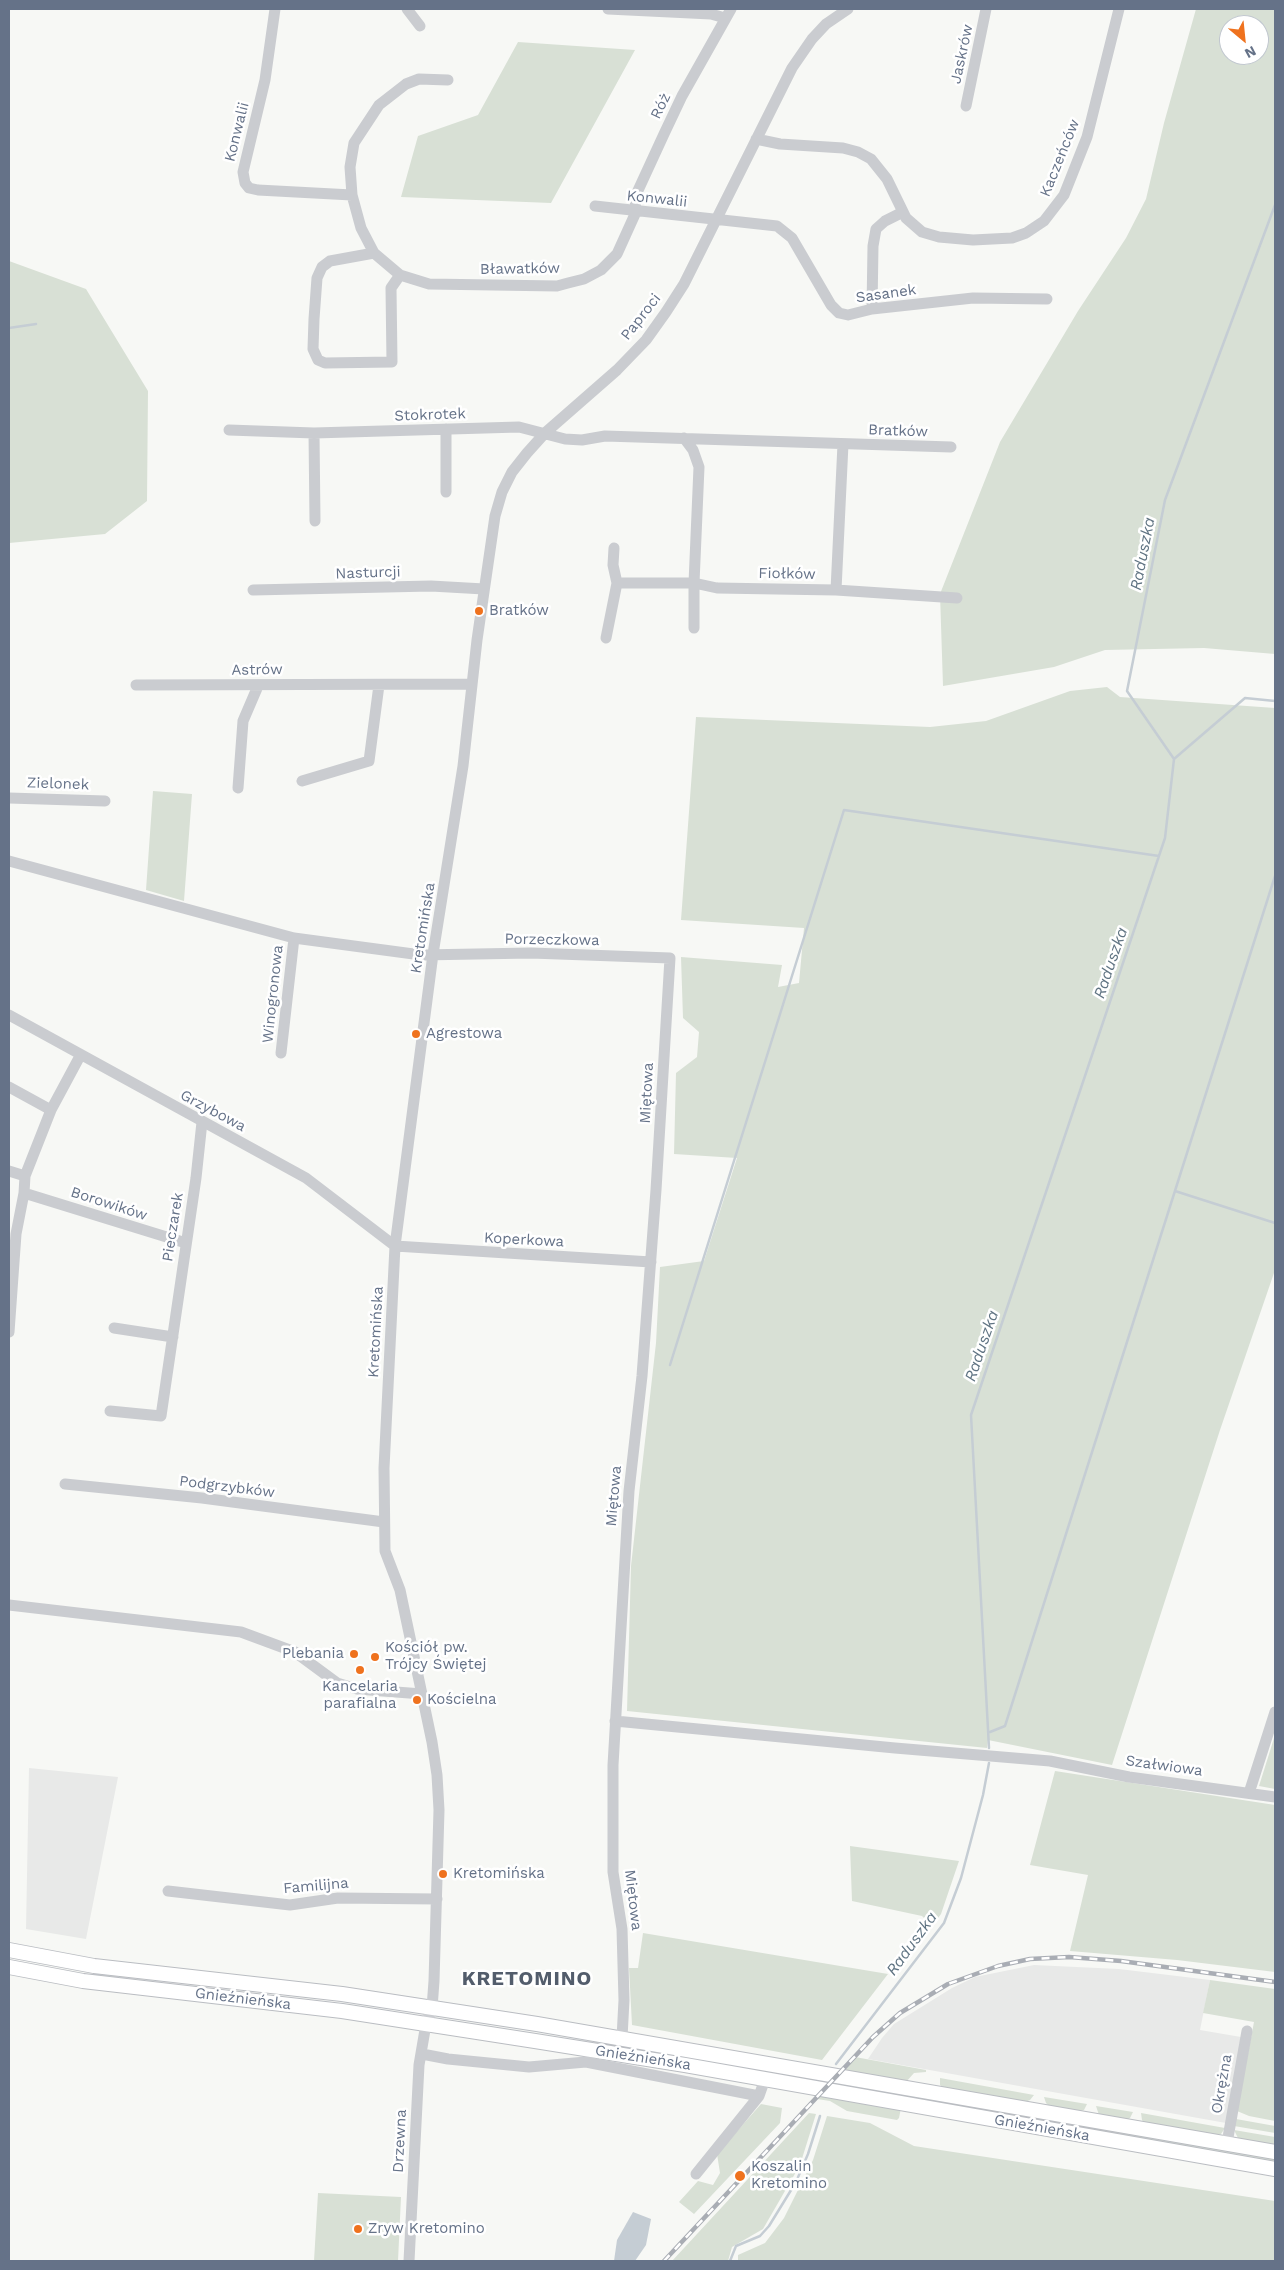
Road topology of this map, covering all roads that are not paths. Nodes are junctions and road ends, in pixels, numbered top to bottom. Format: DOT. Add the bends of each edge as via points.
graph roads {
  1 [pos="276,9"];
  2 [pos="407,9"];
  3 [pos="608,9"];
  4 [pos="848,9"];
  5 [pos="986,9"];
  6 [pos="1119,9"];
  7 [pos="728,13"];
  8 [pos="420,26"];
  9 [pos="448,80"];
  10 [pos="966,106"];
  11 [pos="756,139"];
  12 [pos="352,195"];
  13 [pos="595,206"];
  14 [pos="636,212"];
  15 [pos="903,212"];
  16 [pos="714,220"];
  17 [pos="374,253"];
  18 [pos="400,275"];
  19 [pos="1047,299"];
  20 [pos="872,309"];
  21 [pos="446,429"];
  22 [pos="229,430"];
  23 [pos="314,433"];
  24 [pos="545,433"];
  25 [pos="684,438"];
  26 [pos="843,444"];
  27 [pos="951,447"];
  28 [pos="446,492"];
  29 [pos="315,521"];
  30 [pos="614,548"];
  31 [pos="617,583"];
  32 [pos="694,583"];
  33 [pos="484,589"];
  34 [pos="253,590"];
  35 [pos="836,590"];
  36 [pos="957,598"];
  37 [pos="694,628"];
  38 [pos="606,638"];
  39 [pos="478,640"];
  40 [pos="472,684"];
  41 [pos="136,685"];
  42 [pos="379,685"];
  43 [pos="258,686"];
  44 [pos="302,780"];
  45 [pos="238,788"];
  46 [pos="9,798"];
  47 [pos="105,801"];
  48 [pos="9,860"];
  49 [pos="294,938"];
  50 [pos="433,954"];
  51 [pos="670,958"];
  52 [pos="9,1015"];
  53 [pos="281,1053"];
  54 [pos="80,1056"];
  55 [pos="9,1087"];
  56 [pos="51,1110"];
  57 [pos="202,1122"];
  58 [pos="9,1171"];
  59 [pos="25,1176"];
  60 [pos="24,1193"];
  61 [pos="12,1234"];
  62 [pos="186,1243"];
  63 [pos="395,1246"];
  64 [pos="651,1262"];
  65 [pos="114,1328"];
  66 [pos="9,1332"];
  67 [pos="173,1337"];
  68 [pos="110,1411"];
  69 [pos="65,1484"];
  70 [pos="384,1522"];
  71 [pos="9,1605"];
  72 [pos="422,1694"];
  73 [pos="1275,1712"];
  74 [pos="616,1721"];
  75 [pos="1249,1793"];
  76 [pos="1275,1797"];
  77 [pos="168,1891"];
  78 [pos="437,1899"];
  79 [pos="9,1950"];
  80 [pos="9,1966"];
  81 [pos="432,2008"];
  82 [pos="426,2024"];
  83 [pos="1247,2031"];
  84 [pos="622,2038"];
  85 [pos="422,2054"];
  86 [pos="766,2079"];
  87 [pos="759,2096"];
  88 [pos="1227,2143"];
  89 [pos="1275,2152"];
  90 [pos="1275,2169"];
  91 [pos="696,2174"];
  92 [pos="409,2261"];
  1 -- 12 [label="street, Konwalii" via="265,80 242,172 244,183 258,190"];
  2 -- 8 [label="street"];
  3 -- 7 [label="street, Róż"];
  4 -- 11 [label="street, Paproci" via="826,24 812,39 792,68"];
  5 -- 10 [label="street, Jaskrów"];
  6 -- 15 [label="street, Kaczeńców" via="1087,137 1064,195 1044,221 1012,238 974,240 922,232"];
  7 -- 14 [label="street, Róż" via="682,96 635,197"];
  9 -- 12 [label="street, Bławatków" via="419,79 406,84 379,105 354,143 350,166"];
  11 -- 15 [label="street, Kaczeńców" via="858,152 880,168"];
  11 -- 16 [label="street, Paproci"];
  12 -- 17 [label="street, Bławatków" via="361,228"];
  13 -- 14 [label="street, Konwalii"];
  14 -- 16 [label="street, Konwalii"];
  14 -- 18 [label="street, Bławatków" via="617,254 601,270 584,279 557,286 429,284"];
  15 -- 20 [label="street" via="876,229"];
  16 -- 20 [label="street, Sasanek" via="777,226 792,238 839,313"];
  16 -- 24 [label="street, Paproci" via="684,284 646,340"];
  17 -- 18 [label="street, Bławatków"];
  17 -- 18 [label="street" via="330,261 316,278 313,349 318,360 326,363 392,362 391,288"];
  19 -- 20 [label="street, Sasanek" via="973,298"];
  21 -- 23 [label="street, Stokrotek"];
  21 -- 24 [label="street, Stokrotek" via="519,427"];
  21 -- 28 [label="street"];
  22 -- 23 [label="street, Stokrotek"];
  23 -- 29 [label="street"];
  24 -- 25 [label="street, Bratków" via="565,440 605,436"];
  24 -- 33 [label="street, Paproci" via="512,472 502,492"];
  25 -- 26 [label="street, Bratków"];
  25 -- 32 [label="street" via="694,450 699,467"];
  26 -- 27 [label="street, Bratków"];
  26 -- 35 [label="street"];
  30 -- 31 [label="street"];
  31 -- 32 [label="street, Fiołków"];
  31 -- 38 [label="street"];
  32 -- 35 [label="street, Fiołków" via="717,588"];
  32 -- 37 [label="street"];
  33 -- 34 [label="street, Nasturcji" via="430,586"];
  33 -- 39 [label="street, Paproci"];
  35 -- 36 [label="street, Fiołków"];
  39 -- 40 [label="street, Kretomińska"];
  40 -- 42 [label="street, Astrów"];
  40 -- 50 [label="street, Kretomińska" via="459,795"];
  41 -- 43 [label="street, Astrów"];
  42 -- 43 [label="street, Astrów"];
  42 -- 44 [label="street" via="369,761"];
  43 -- 45 [label="street" via="244,721"];
  46 -- 47 [label="street, Zielonek"];
  48 -- 49 [label="street"];
  49 -- 50 [label="street" via="421,956"];
  49 -- 53 [label="street, Winogronowa"];
  50 -- 51 [label="street, Porzeczkowa" via="531,953"];
  50 -- 63 [label="street, Kretomińska"];
  51 -- 64 [label="street, Miętowa"];
  52 -- 54 [label="street, Grzybowa"];
  54 -- 56 [label="street"];
  54 -- 57 [label="street, Grzybowa"];
  55 -- 56 [label="street"];
  56 -- 59 [label="street"];
  57 -- 62 [label="street, Pieczarek"];
  57 -- 63 [label="street, Grzybowa" via="306,1178"];
  58 -- 59 [label="street"];
  59 -- 60 [label="street"];
  60 -- 61 [label="street"];
  60 -- 62 [label="street, Borowików"];
  61 -- 66 [label="street"];
  62 -- 67 [label="street, Pieczarek"];
  63 -- 64 [label="street, Koperkowa"];
  63 -- 70 [label="street, Kretomińska"];
  64 -- 74 [label="street, Miętowa" via="629,1491"];
  65 -- 67 [label="street"];
  67 -- 68 [label="street, Pieczarek" via="162,1416"];
  69 -- 70 [label="street, Podgrzybków"];
  70 -- 72 [label="street, Kretomińska" via="385,1550 400,1590"];
  71 -- 72 [label="street" via="241,1632 295,1652 337,1683 358,1689"];
  72 -- 78 [label="street, Kretomińska" via="438,1778"];
  73 -- 75 [label="street"];
  74 -- 75 [label="street, Szałwiowa" via="1050,1761 1129,1777"];
  74 -- 84 [label="street, Miętowa" via="613,1872 622,1929"];
  75 -- 76 [label="street, Szałwiowa"];
  77 -- 78 [label="street, Familijna" via="290,1905 338,1898"];
  78 -- 81 [label="street, Kretomińska"];
  79 -- 81 [label="main road, Gnieźnieńska" via="86,1965 326,1992"];
  80 -- 82 [label="main road, Gnieźnieńska" via="91,1982 312,2007"];
  81 -- 82 [label="street, Kretomińska"];
  81 -- 84 [label="main road, Gnieźnieńska"];
  82 -- 85 [label="street, Drzewna"];
  82 -- 86 [label="main road, Gnieźnieńska"];
  83 -- 88 [label="street, Okrężna"];
  84 -- 88 [label="main road, Gnieźnieńska"];
  85 -- 87 [label="street" via="529,2067 592,2063"];
  85 -- 92 [label="street, Drzewna"];
  86 -- 87 [label="street"];
  86 -- 90 [label="main road, Gnieźnieńska"];
  87 -- 91 [label="street"];
  88 -- 89 [label="main road, Gnieźnieńska"];
}
